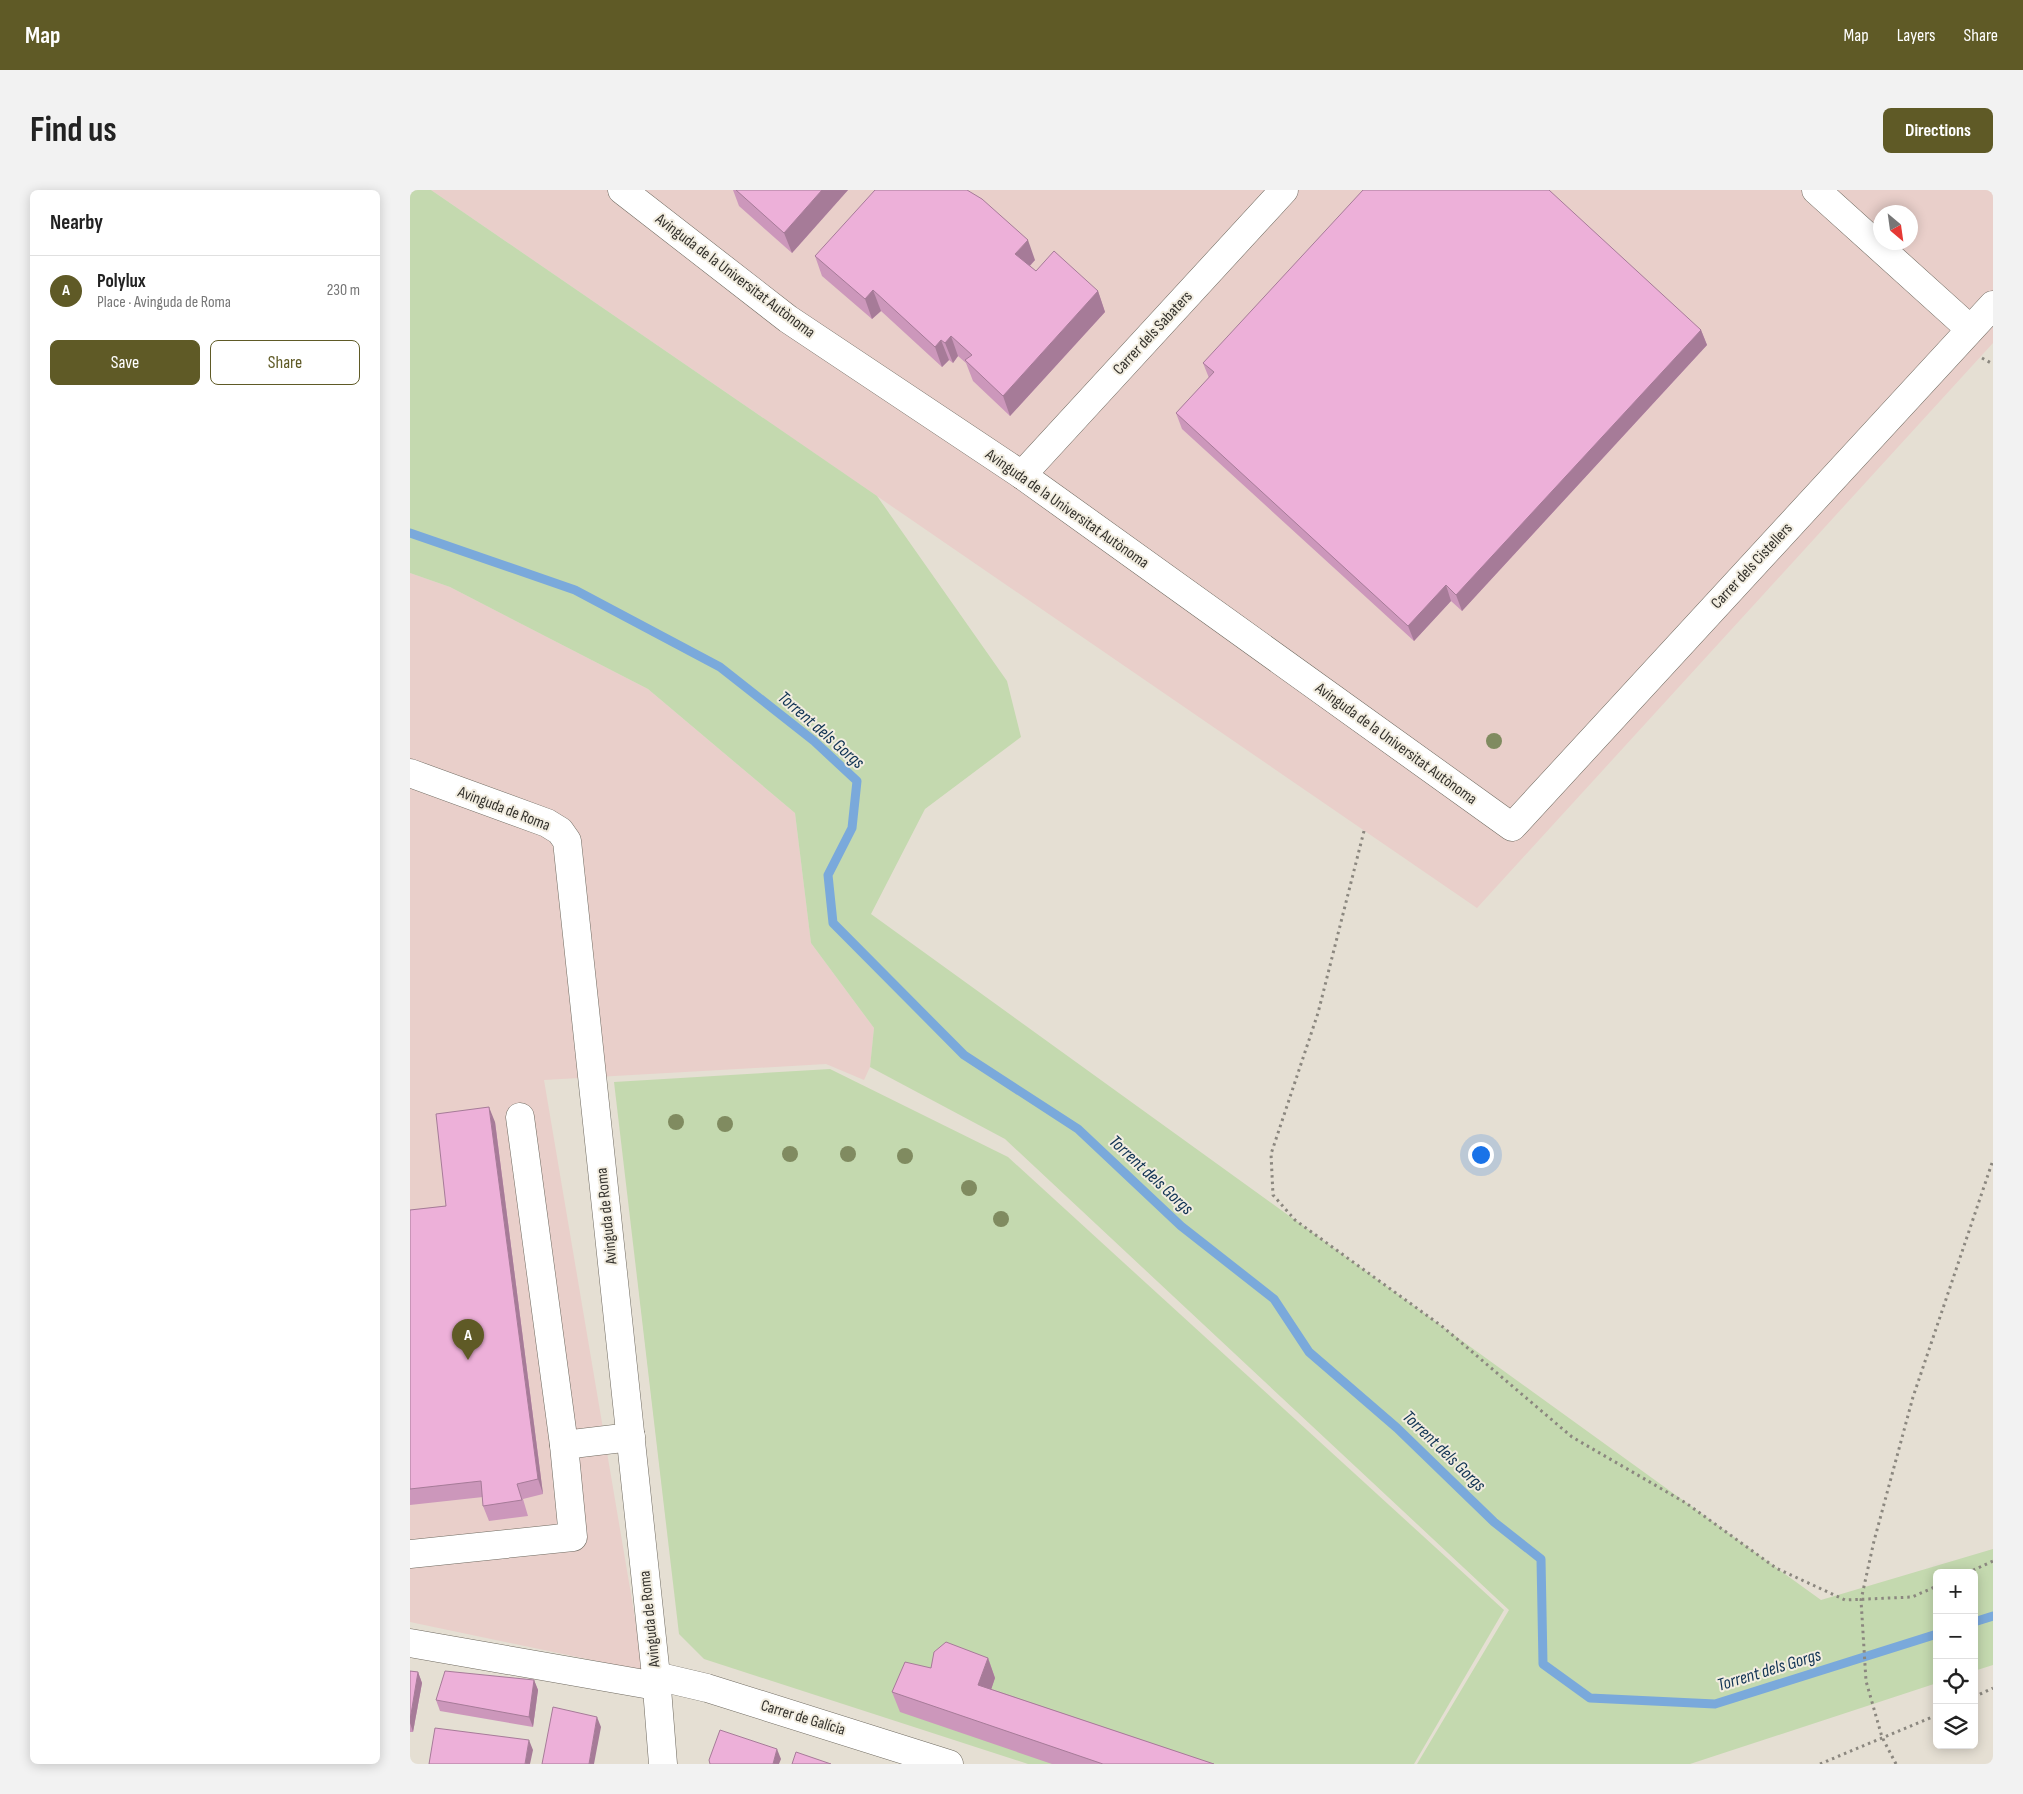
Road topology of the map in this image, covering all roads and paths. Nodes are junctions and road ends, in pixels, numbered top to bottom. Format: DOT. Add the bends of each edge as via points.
graph roads {
  1 [pos="622,190"];
  2 [pos="1284,190"];
  3 [pos="1816,190"];
  4 [pos="1993,305"];
  5 [pos="1970,329"];
  6 [pos="1022,475"];
  7 [pos="412,777"];
  8 [pos="1512,827"];
  9 [pos="1364,831"];
  10 [pos="520,1117"];
  11 [pos="1993,1160"];
  12 [pos="631,1437"];
  13 [pos="564,1445"];
  14 [pos="410,1554"];
  15 [pos="1993,1561"];
  16 [pos="1976,1569"];
  17 [pos="1933,1588"];
  18 [pos="1860,1600"];
  19 [pos="410,1644"];
  20 [pos="656,1681"];
  21 [pos="1993,1688"];
  22 [pos="1978,1695"];
  23 [pos="1933,1717"];
  24 [pos="1882,1737"];
  25 [pos="663,1764"];
  26 [pos="949,1764"];
  27 [pos="1820,1764"];
  28 [pos="1896,1764"];
  1 -- 6 [label="street, Avinguda de la Universitat Autònoma" via="788,319"];
  2 -- 6 [label="street, Carrer dels Sabaters"];
  3 -- 5 [label="street"];
  4 -- 5 [label="street, Carrer dels Cistellers"];
  5 -- 8 [label="street, Carrer dels Cistellers"];
  6 -- 8 [label="street, Avinguda de la Universitat Autònoma"];
  7 -- 12 [label="street, Avinguda de Roma" via="547,823 560,831 567,841"];
  9 -- 18 [label="path" via="1318,1013 1271,1154 1273,1195 1295,1220 1444,1327 1572,1437 1686,1503 1776,1568 1845,1600"];
  10 -- 13 [label="street"];
  11 -- 18 [label="path" via="1913,1397"];
  12 -- 13 [label="street"];
  12 -- 20 [label="street, Avinguda de Roma"];
  13 -- 14 [label="street" via="573,1537"];
  15 -- 16 [label="path"];
  17 -- 18 [label="path" via="1912,1597"];
  18 -- 24 [label="path" via="1866,1680"];
  19 -- 20 [label="street, Carrer de Galícia"];
  20 -- 25 [label="street, Avinguda de Roma"];
  20 -- 26 [label="street, Carrer de Galícia" via="707,1688"];
  21 -- 22 [label="path"];
  23 -- 24 [label="path"];
  24 -- 27 [label="path"];
  24 -- 28 [label="path"];
}
